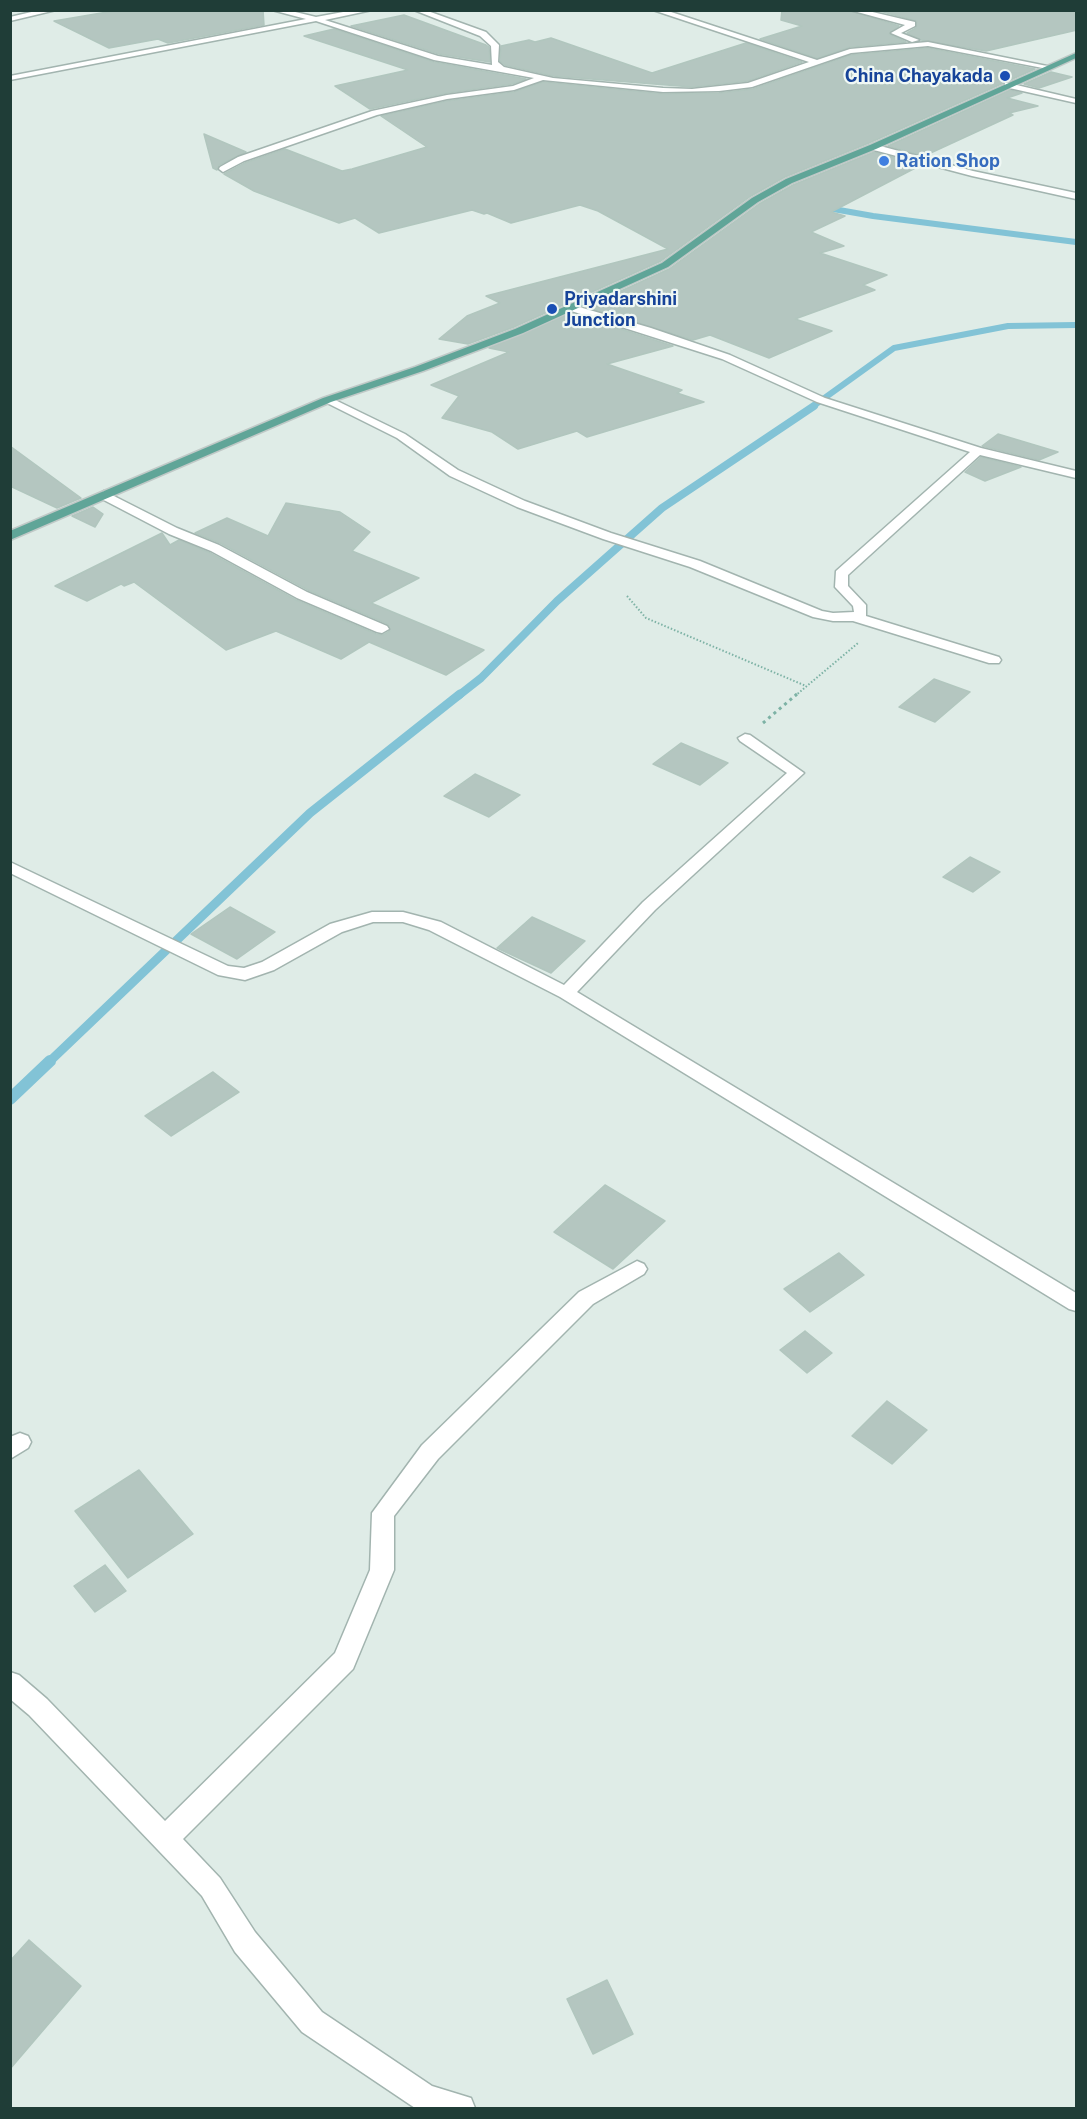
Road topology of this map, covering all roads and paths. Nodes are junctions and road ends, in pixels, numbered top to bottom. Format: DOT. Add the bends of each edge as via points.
graph roads {
  1 [pos="53,10"];
  2 [pos="275,10"];
  3 [pos="369,10"];
  4 [pos="417,10"];
  5 [pos="656,10"];
  6 [pos="853,10"];
  7 [pos="10,19"];
  8 [pos="316,19"];
  9 [pos="928,44"];
  10 [pos="1077,55"];
  11 [pos="816,62"];
  12 [pos="1048,67"];
  13 [pos="501,69"];
  14 [pos="10,78"];
  15 [pos="542,79"];
  16 [pos="1008,85"];
  17 [pos="1077,101"];
  18 [pos="873,147"];
  19 [pos="223,169"];
  20 [pos="1077,196"];
  21 [pos="569,307"];
  22 [pos="327,400"];
  23 [pos="978,451"];
  24 [pos="1077,474"];
  25 [pos="104,495"];
  26 [pos="10,536"];
  27 [pos="627,596"];
  28 [pos="854,617"];
  29 [pos="382,629"];
  30 [pos="994,660"];
  31 [pos="806,686"];
  32 [pos="745,738"];
  33 [pos="10,867"];
  34 [pos="566,993"];
  35 [pos="637,1269"];
  36 [pos="1077,1304"];
  37 [pos="10,1683"];
  38 [pos="165,1839"];
  39 [pos="461,2109"];
  1 -- 7 [label="street"];
  2 -- 8 [label="street"];
  3 -- 8 [label="street"];
  4 -- 13 [label="street" via="483,34 495,45 494,63"];
  5 -- 11 [label="street"];
  6 -- 9 [label="street" via="912,24 895,35"];
  8 -- 13 [label="street" via="437,58"];
  8 -- 14 [label="street"];
  9 -- 11 [label="street" via="857,50"];
  9 -- 12 [label="street"];
  10 -- 12 [label="main road"];
  11 -- 15 [label="street" via="749,85 692,91"];
  12 -- 16 [label="main road"];
  13 -- 15 [label="street"];
  15 -- 19 [label="street" via="514,88 447,97 375,113 241,159"];
  16 -- 17 [label="street"];
  16 -- 18 [label="main road"];
  18 -- 20 [label="street"];
  18 -- 21 [label="main road" via="789,180 665,265"];
  21 -- 22 [label="main road" via="508,336"];
  21 -- 23 [label="street" via="726,357 821,400"];
  22 -- 25 [label="main road"];
  22 -- 28 [label="street" via="401,436 454,473 521,504 694,564 818,614"];
  23 -- 24 [label="street"];
  23 -- 28 [label="street" via="841,574 843,587 859,605 861,614"];
  25 -- 26 [label="main road"];
  25 -- 29 [label="street" via="302,595"];
  27 -- 31 [label="path" via="646,618"];
  28 -- 30 [label="street"];
  28 -- 31 [label="path" via="860,641"];
  31 -- 32 [label="path"];
  32 -- 34 [label="street" via="796,773 649,906"];
  33 -- 34 [label="street" via="224,971 245,974 268,966 336,928 372,916 403,917 435,926"];
  34 -- 36 [label="street"];
  35 -- 38 [label="street" via="586,1298 430,1452 384,1513 382,1570 344,1662"];
  37 -- 38 [label="street"];
  38 -- 39 [label="street" via="211,1887 245,1942 312,2022 426,2099"];
}
